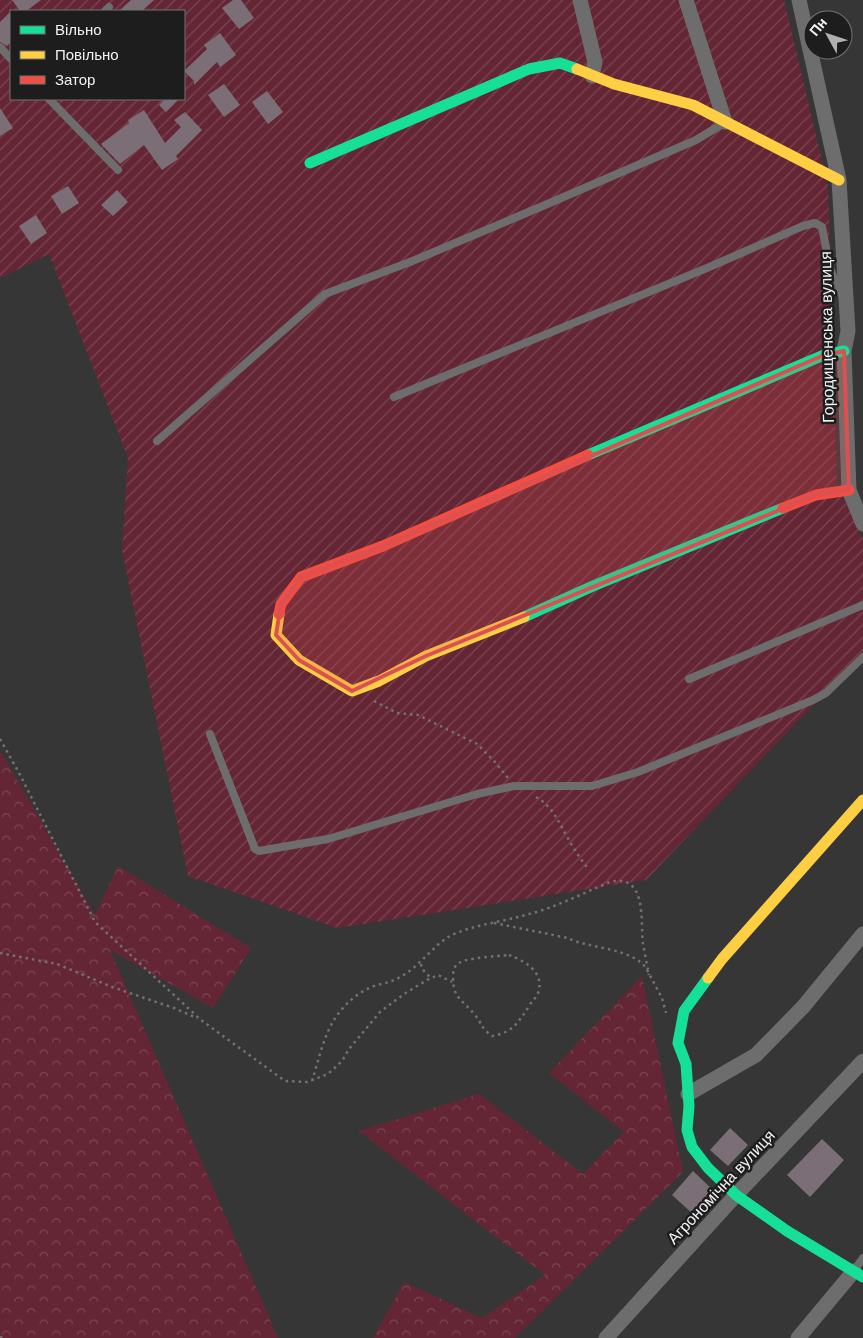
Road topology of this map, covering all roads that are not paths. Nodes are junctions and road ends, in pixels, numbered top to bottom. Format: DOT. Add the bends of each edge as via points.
graph roads {
  1 [pos="580,0"];
  2 [pos="686,0"];
  3 [pos="799,0"];
  4 [pos="0,48"];
  5 [pos="10,58"];
  6 [pos="592,76"];
  7 [pos="50,100"];
  8 [pos="726,122"];
  9 [pos="310,163"];
  10 [pos="118,170"];
  11 [pos="840,180"];
  12 [pos="847,306"];
  13 [pos="844,350"];
  14 [pos="394,397"];
  15 [pos="157,441"];
  16 [pos="849,490"];
  17 [pos="863,524"];
  18 [pos="863,605"];
  19 [pos="863,657"];
  20 [pos="690,679"];
  21 [pos="210,734"];
  22 [pos="863,800"];
  23 [pos="863,934"];
  24 [pos="863,1061"];
  25 [pos="688,1094"];
  26 [pos="736,1195"];
  27 [pos="863,1258"];
  28 [pos="860,1273"];
  29 [pos="606,1338"];
  30 [pos="798,1338"];
  1 -- 6 [label="street" via="595,62"];
  2 -- 8 [label="street"];
  3 -- 11 [label="street, Городищенська вулиця"];
  4 -- 5 [label="lane"];
  6 -- 8 [label="street" via="693,105"];
  6 -- 9 [label="street" via="560,63 528,69"];
  7 -- 10 [label="lane"];
  8 -- 11 [label="street"];
  8 -- 15 [label="lane" via="696,140 556,201 325,294"];
  11 -- 12 [label="street, Городищенська вулиця"];
  12 -- 13 [label="street, Городищенська вулиця" via="848,331"];
  12 -- 14 [label="lane" via="830,269 822,227 815,223"];
  13 -- 16 [label="street, Городищенська вулиця"];
  13 -- 16 [label="street" via="806,362 620,440 383,546 301,576 281,604 276,635 299,660 352,691 592,586 816,496"];
  16 -- 17 [label="street, Городищенська вулиця"];
  18 -- 20 [label="lane"];
  19 -- 21 [label="lane" via="826,693 813,700 638,772 592,786 514,786 328,839 259,851 255,849"];
  22 -- 25 [label="street" via="722,959 684,1011 678,1043 686,1064"];
  23 -- 25 [label="street" via="803,1007 756,1055"];
  24 -- 26 [label="street, Агрономічна вулиця"];
  25 -- 26 [label="street" via="687,1130 692,1147"];
  26 -- 28 [label="street" via="787,1232"];
  26 -- 29 [label="street, Агрономічна вулиця"];
  27 -- 28 [label="lane"];
  28 -- 30 [label="street"];
}
